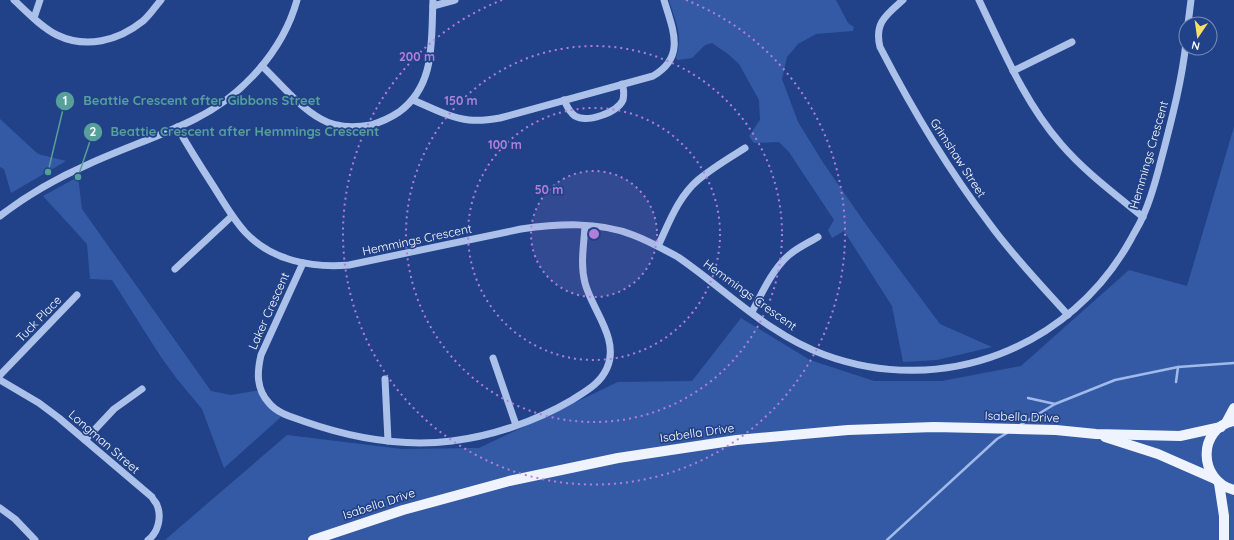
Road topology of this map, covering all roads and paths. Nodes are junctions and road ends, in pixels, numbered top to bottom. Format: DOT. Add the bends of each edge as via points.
graph roads {
  1 [pos="14,0"];
  2 [pos="40,0"];
  3 [pos="161,0"];
  4 [pos="297,0"];
  5 [pos="455,0"];
  6 [pos="664,0"];
  7 [pos="903,0"];
  8 [pos="979,0"];
  9 [pos="1191,0"];
  10 [pos="433,3"];
  11 [pos="1189,16"];
  12 [pos="34,18"];
  13 [pos="1072,42"];
  14 [pos="1184,56"];
  15 [pos="262,66"];
  16 [pos="1013,71"];
  17 [pos="622,84"];
  18 [pos="413,100"];
  19 [pos="564,100"];
  20 [pos="177,127"];
  21 [pos="745,148"];
  22 [pos="0,216"];
  23 [pos="232,216"];
  24 [pos="1143,217"];
  25 [pos="585,226"];
  26 [pos="818,237"];
  27 [pos="658,246"];
  28 [pos="303,263"];
  29 [pos="175,269"];
  30 [pos="77,295"];
  31 [pos="752,312"];
  32 [pos="1068,315"];
  33 [pos="493,358"];
  34 [pos="0,375"];
  35 [pos="385,379"];
  36 [pos="0,380"];
  37 [pos="142,389"];
  38 [pos="1234,408"];
  39 [pos="1227,424"];
  40 [pos="516,425"];
  41 [pos="1096,434"];
  42 [pos="85,440"];
  43 [pos="388,441"];
  44 [pos="1217,481"];
  45 [pos="1234,490"];
  46 [pos="0,508"];
  47 [pos="35,540"];
  48 [pos="148,540"];
  49 [pos="313,540"];
  50 [pos="1224,540"];
  1 -- 12 [label="street"];
  2 -- 12 [label="street"];
  3 -- 12 [label="street" via="142,21 128,31 96,42 71,40 56,35"];
  4 -- 15 [label="street" via="287,27"];
  5 -- 10 [label="street"];
  6 -- 17 [label="street" via="675,35 674,52 669,62 662,71 653,76"];
  7 -- 32 [label="street, Grimshaw Street" via="883,18 879,26 880,47 958,182 989,224"];
  8 -- 16 [label="street"];
  9 -- 11 [label="street"];
  10 -- 18 [label="street" via="428,70 424,83"];
  13 -- 16 [label="street"];
  14 -- 24 [label="street, Hemmings Crescent" via="1178,93 1155,183"];
  15 -- 18 [label="street" via="308,111 337,126 361,127 376,124"];
  15 -- 20 [label="street" via="220,105"];
  16 -- 24 [label="street" via="1031,103 1061,144 1084,168"];
  17 -- 19 [label="street"];
  17 -- 19 [label="street" via="624,95 620,105 599,116 576,116 568,110"];
  18 -- 19 [label="street" via="451,116 483,121"];
  20 -- 22 [label="street" via="50,183"];
  20 -- 23 [label="street, Hemmings Crescent"];
  21 -- 27 [label="street" via="697,180 686,192"];
  23 -- 28 [label="street, Hemmings Crescent" via="246,234 263,247 282,257"];
  23 -- 29 [label="street"];
  24 -- 32 [label="street, Hemmings Crescent" via="1124,252 1110,271 1091,294"];
  25 -- 27 [label="street, Hemmings Crescent" via="614,230"];
  25 -- 28 [label="street, Hemmings Crescent" via="546,225 521,229 349,265 321,266"];
  25 -- 40 [label="street, Laker Crescent" via="585,283 610,344 608,367 603,377 591,388 562,406"];
  26 -- 31 [label="street" via="795,251 779,265"];
  27 -- 31 [label="street, Hemmings Crescent" via="678,256"];
  28 -- 43 [label="street, Laker Crescent" via="261,355 258,379 263,395 278,411 297,419 350,435"];
  30 -- 34 [label="street, Tuck Place"];
  31 -- 32 [label="street, Hemmings Crescent" via="783,335 837,359 895,370 946,368 991,357 1014,349 1046,332"];
  33 -- 40 [label="street"];
  35 -- 43 [label="street"];
  36 -- 42 [label="street, Longman Street" via="39,403"];
  37 -- 42 [label="street" via="114,409"];
  38 -- 39 [label="main road"];
  39 -- 41 [label="main road, Isabella Drive" via="1180,436"];
  39 -- 44 [label="main road" via="1211,437 1206,452 1208,468"];
  40 -- 43 [label="street, Laker Crescent" via="452,441"];
  41 -- 44 [label="main road, Isabella Drive" via="1158,454"];
  41 -- 49 [label="main road, Isabella Drive" via="1056,430 891,428 737,440 618,458 508,481 403,510"];
  42 -- 48 [label="street, Longman Street" via="152,497 157,505 158,522 155,534"];
  44 -- 45 [label="main road, Isabella Drive"];
  44 -- 50 [label="main road" via="1224,516"];
  46 -- 47 [label="street" via="19,522"];
}
